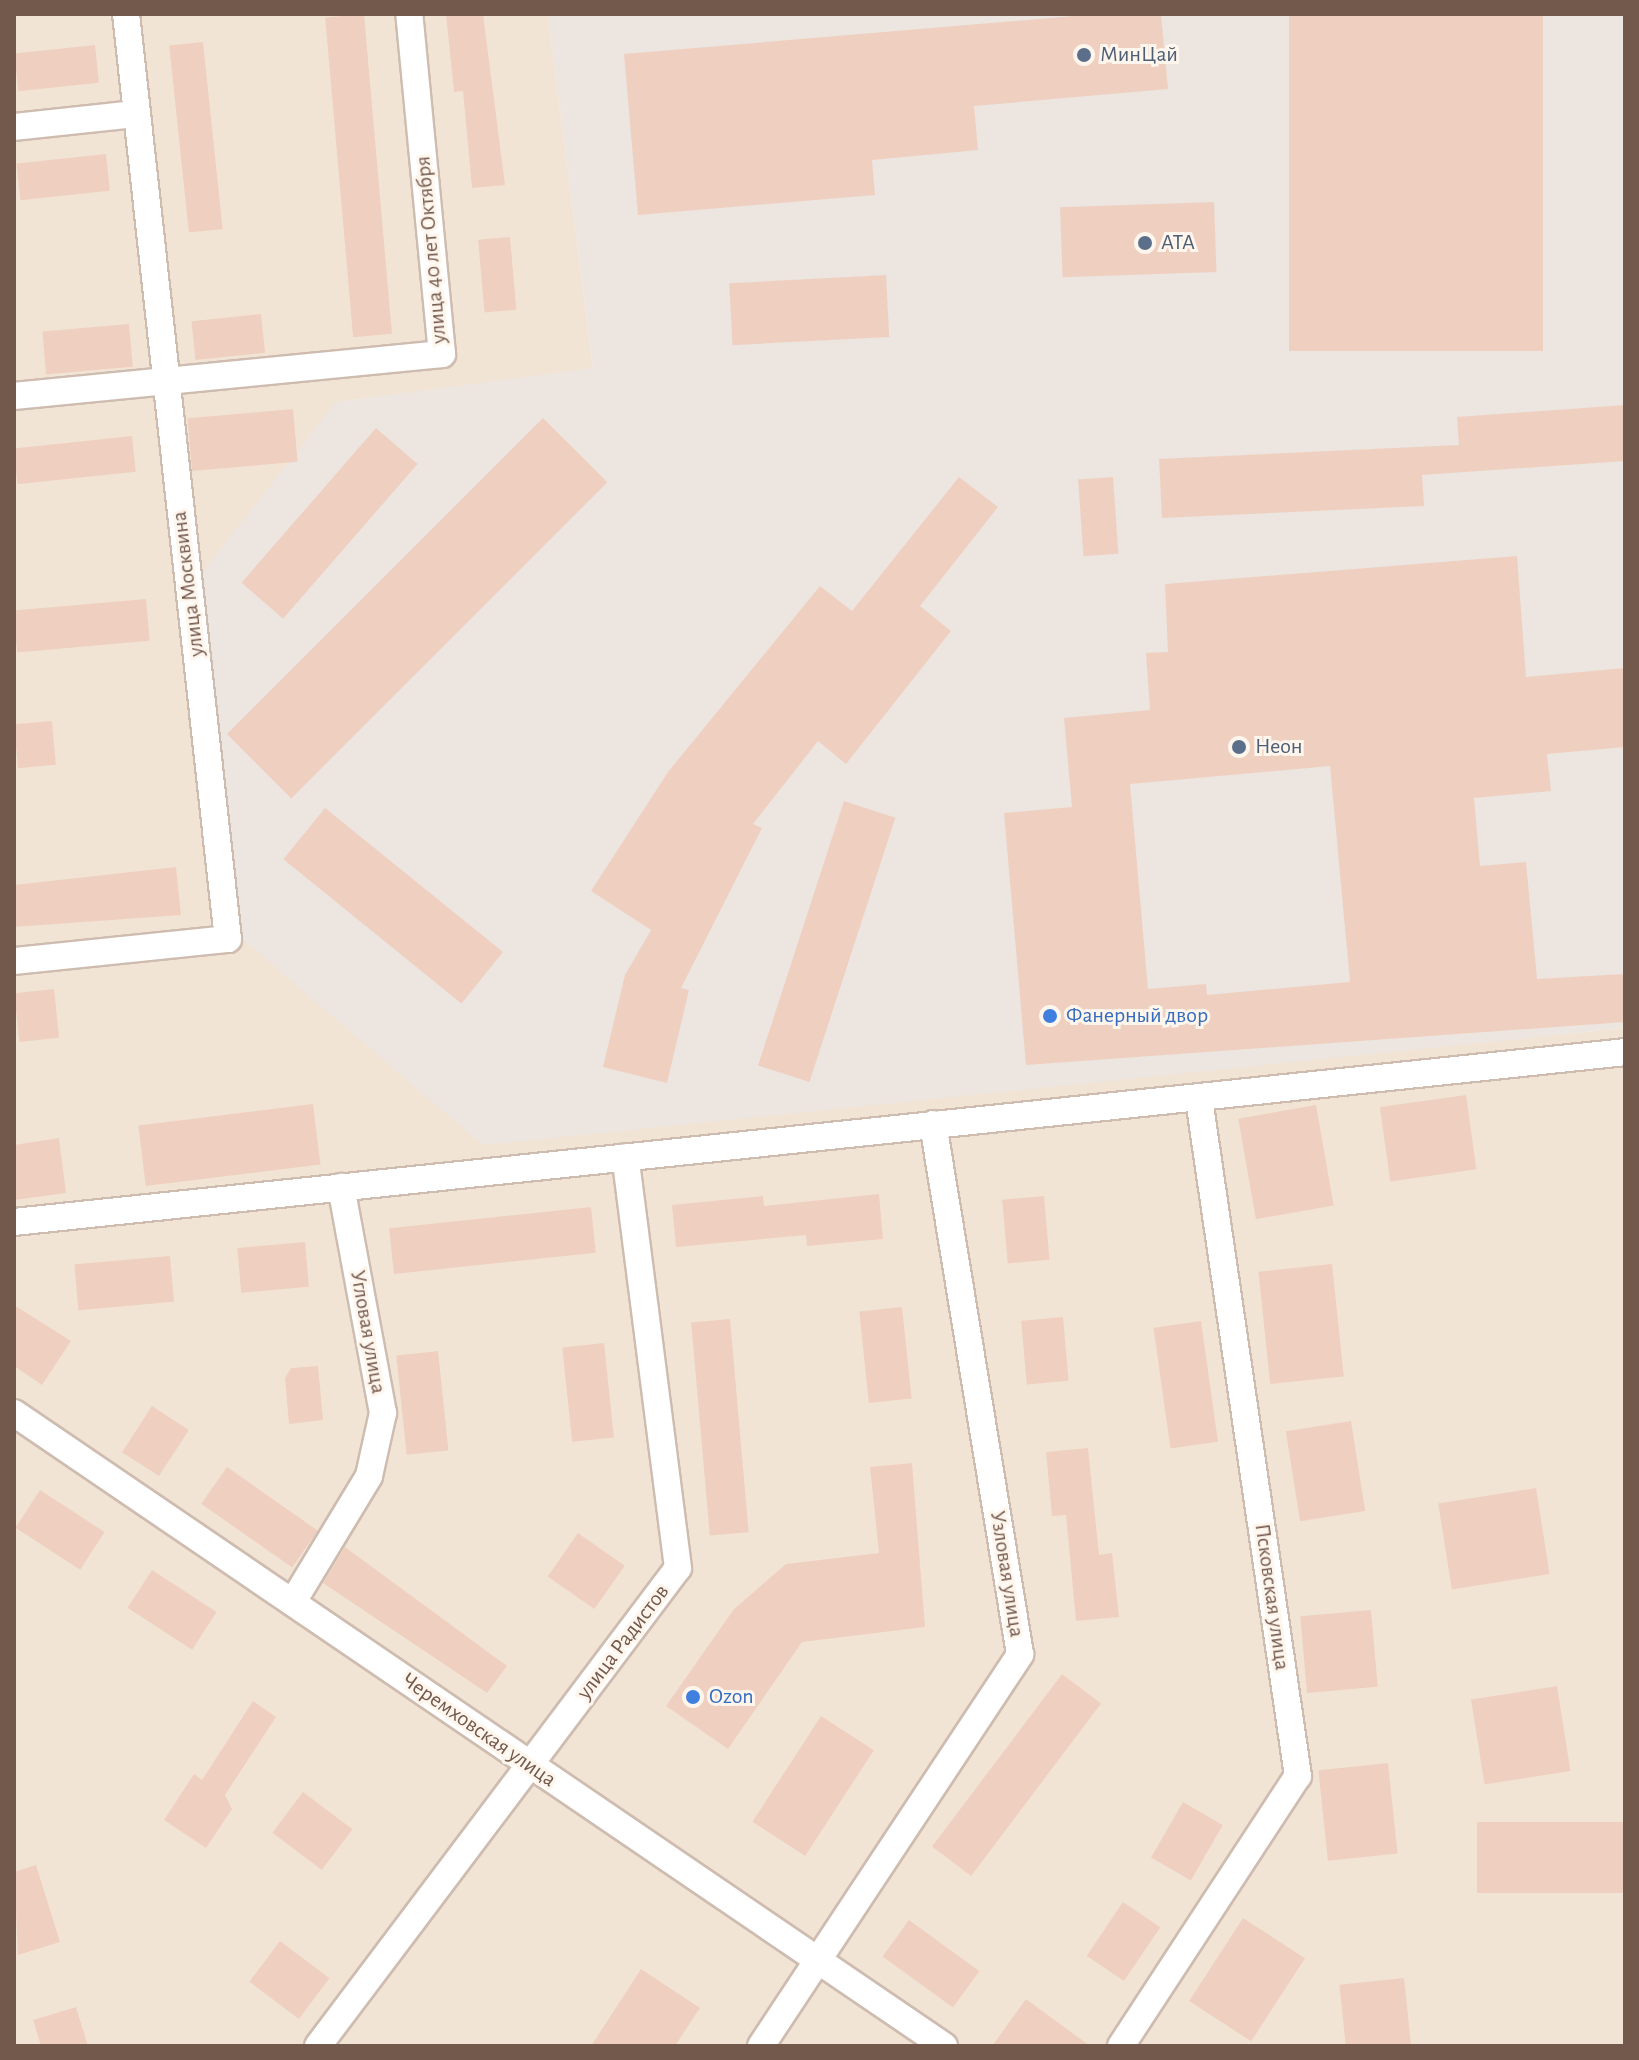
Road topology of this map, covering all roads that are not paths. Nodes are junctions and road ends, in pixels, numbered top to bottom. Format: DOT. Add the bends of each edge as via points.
graph roads {
  1 [pos="126,14"];
  2 [pos="409,14"];
  3 [pos="136,114"];
  4 [pos="14,127"];
  5 [pos="164,381"];
  6 [pos="14,396"];
  7 [pos="14,961"];
  8 [pos="1625,1052"];
  9 [pos="1199,1099"];
  10 [pos="933,1124"];
  11 [pos="625,1157"];
  12 [pos="341,1187"];
  13 [pos="14,1222"];
  14 [pos="14,1413"];
  15 [pos="294,1600"];
  16 [pos="530,1767"];
  17 [pos="817,1959"];
  18 [pos="318,2046"];
  19 [pos="761,2046"];
  20 [pos="944,2046"];
  21 [pos="1121,2046"];
  1 -- 3 [label="street, улица Москвина"];
  2 -- 5 [label="street, улица 40 лет Октября" via="442,354"];
  3 -- 4 [label="street"];
  3 -- 5 [label="street, улица Москвина"];
  5 -- 6 [label="street"];
  5 -- 7 [label="street, улица Москвина" via="228,939"];
  8 -- 9 [label="street"];
  9 -- 10 [label="street"];
  9 -- 21 [label="street, Псковская улица" via="1298,1776"];
  10 -- 11 [label="street"];
  10 -- 17 [label="street, Узловая улица" via="1020,1654"];
  11 -- 12 [label="street"];
  11 -- 16 [label="street, улица Радистов" via="678,1568"];
  12 -- 13 [label="street"];
  12 -- 15 [label="street, Угловая улица" via="383,1413 369,1476"];
  14 -- 15 [label="street, Черемховская улица"];
  15 -- 16 [label="street, Черемховская улица"];
  16 -- 17 [label="street, Черемховская улица"];
  16 -- 18 [label="street, улица Радистов"];
  17 -- 19 [label="street, Узловая улица"];
  17 -- 20 [label="street, Черемховская улица"];
}
